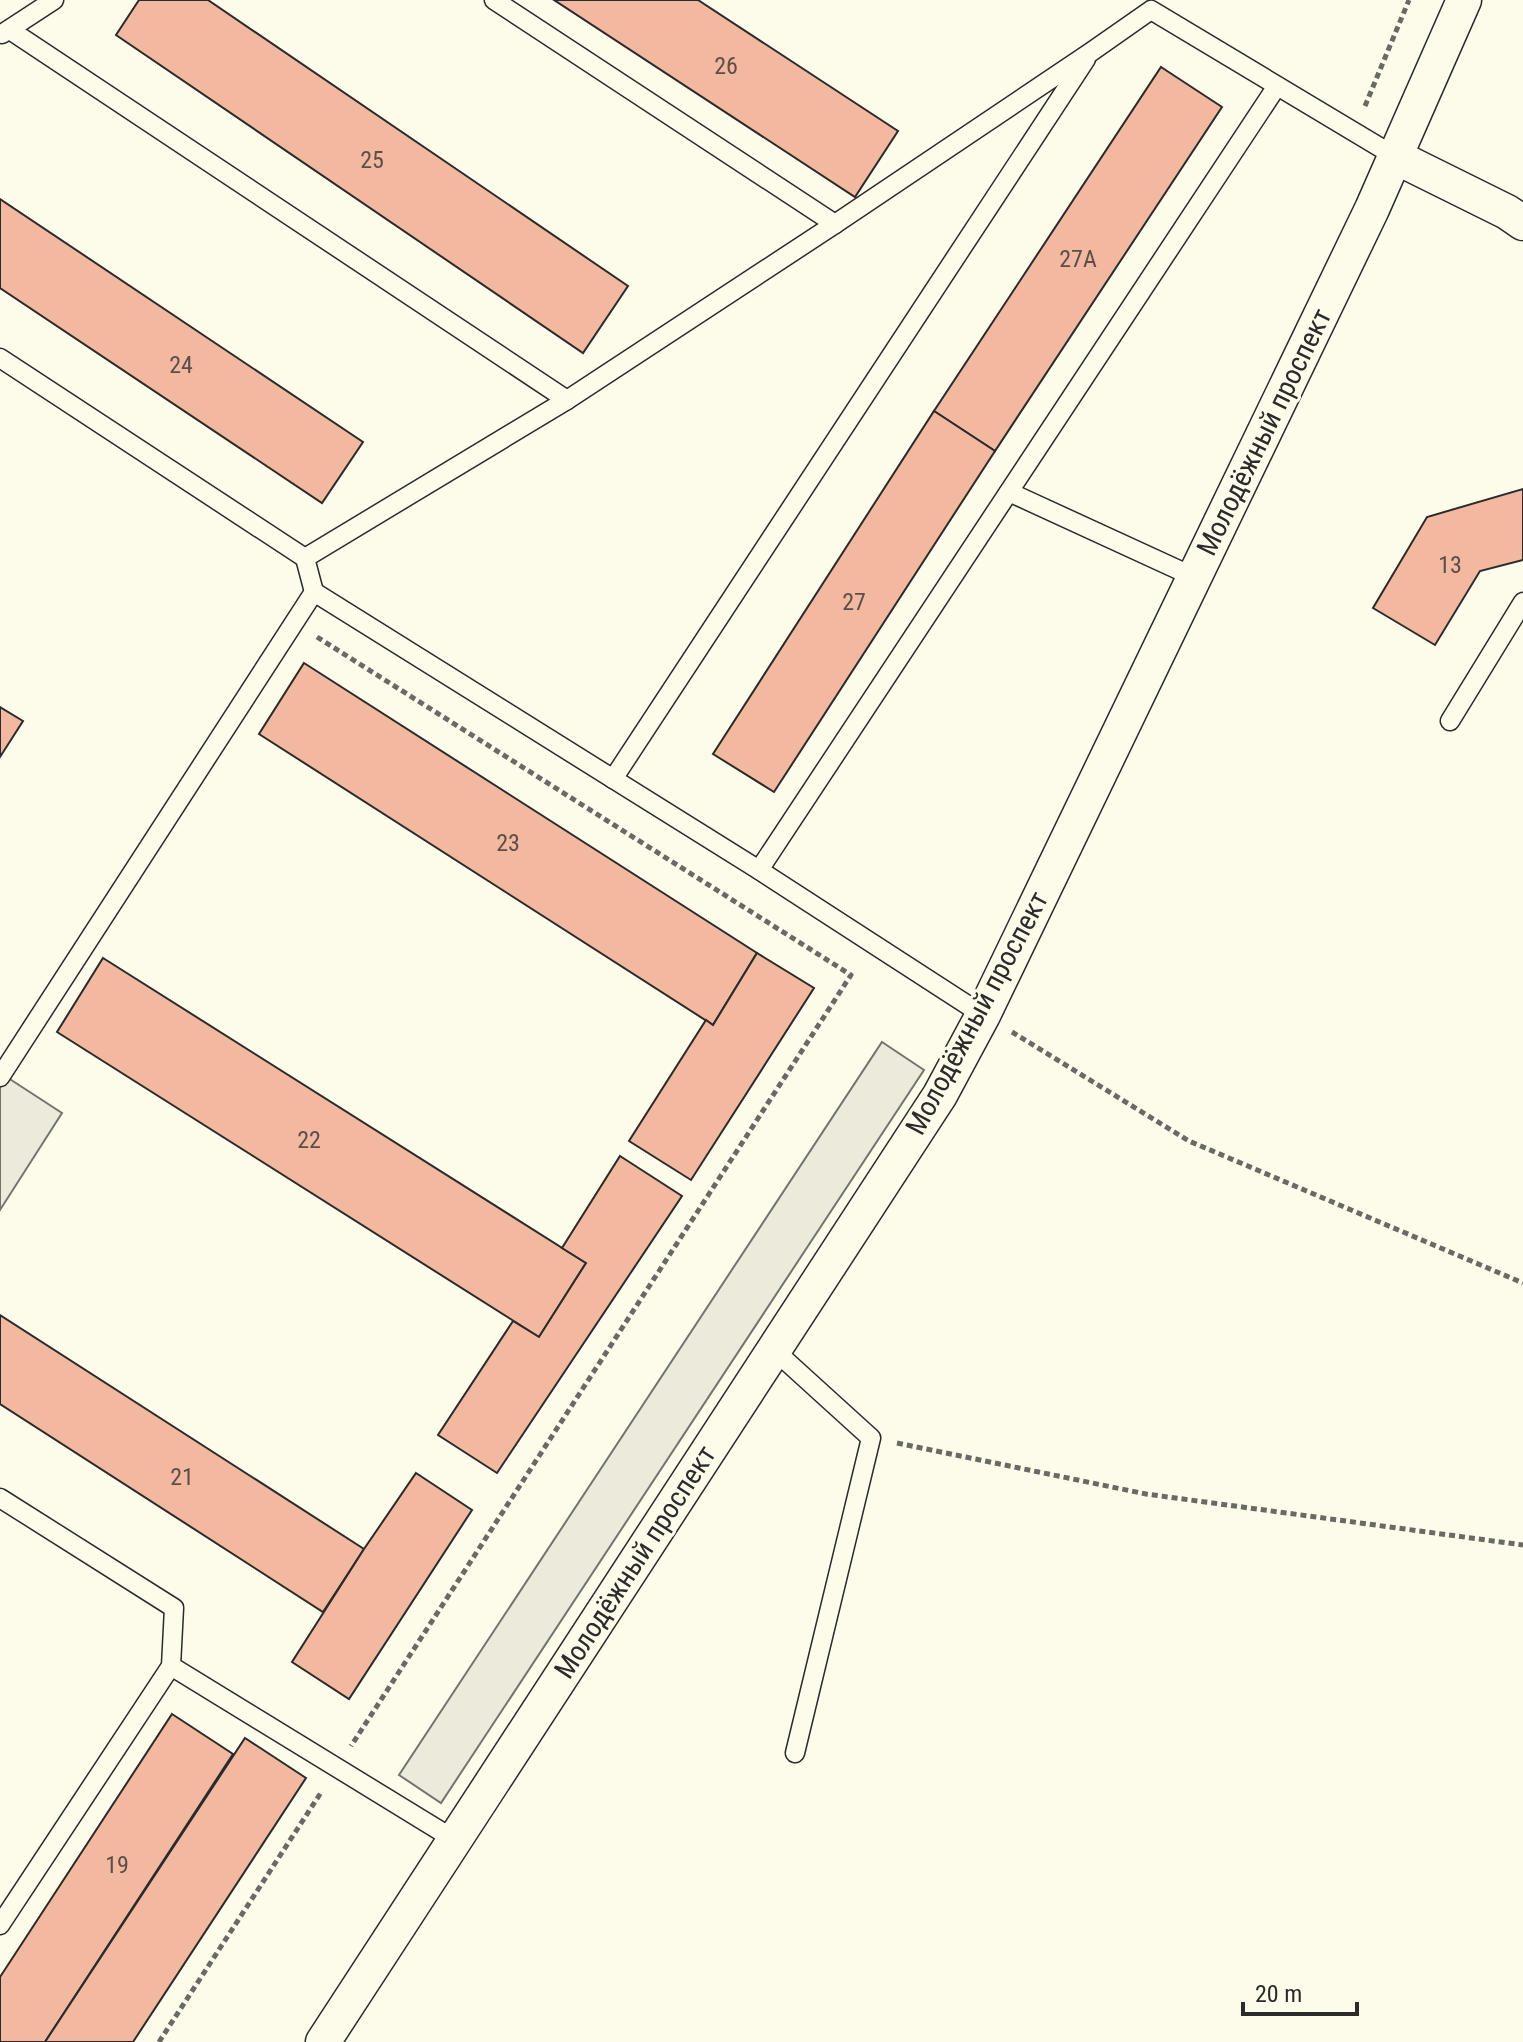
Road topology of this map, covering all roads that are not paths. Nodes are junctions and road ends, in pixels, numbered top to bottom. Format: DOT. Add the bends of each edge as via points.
graph roads {
  1 [pos="54,0"];
  2 [pos="494,0"];
  3 [pos="1464,0"];
  4 [pos="1149,5"];
  5 [pos="5,33"];
  6 [pos="1091,52"];
  7 [pos="1277,86"];
  8 [pos="1396,157"];
  9 [pos="1523,223"];
  10 [pos="835,224"];
  11 [pos="0,358"];
  12 [pos="567,400"];
  13 [pos="1009,492"];
  14 [pos="305,558"];
  15 [pos="1194,577"];
  16 [pos="314,592"];
  17 [pos="1523,602"];
  18 [pos="1450,721"];
  19 [pos="613,779"];
  20 [pos="759,870"];
  21 [pos="983,1015"];
  22 [pos="0,1077"];
  23 [pos="773,1349"];
  24 [pos="0,1498"];
  25 [pos="171,1666"];
  26 [pos="795,1753"];
  27 [pos="455,1840"];
  28 [pos="0,1925"];
  29 [pos="323,2042"];
  1 -- 5 [label="lane"];
  2 -- 10 [label="lane"];
  3 -- 8 [label="street, Молодёжный проспект"];
  4 -- 6 [label="lane"];
  4 -- 7 [label="lane"];
  5 -- 12 [label="lane"];
  6 -- 10 [label="lane"];
  6 -- 19 [label="lane"];
  7 -- 8 [label="lane"];
  7 -- 13 [label="lane"];
  8 -- 9 [label="street"];
  8 -- 15 [label="street, Молодёжный проспект"];
  10 -- 12 [label="lane"];
  11 -- 14 [label="lane"];
  12 -- 14 [label="lane"];
  13 -- 15 [label="lane"];
  13 -- 20 [label="lane"];
  14 -- 16 [label="lane"];
  15 -- 21 [label="street, Молодёжный проспект"];
  16 -- 19 [label="lane"];
  16 -- 22 [label="lane"];
  17 -- 18 [label="lane"];
  19 -- 20 [label="lane"];
  20 -- 21 [label="lane"];
  21 -- 23 [label="street, Молодёжный проспект" via="940,1095"];
  23 -- 26 [label="lane" via="871,1438"];
  23 -- 27 [label="street, Молодёжный проспект"];
  24 -- 25 [label="lane" via="174,1608"];
  25 -- 27 [label="lane"];
  25 -- 28 [label="lane"];
  27 -- 29 [label="street, Молодёжный проспект"];
}
